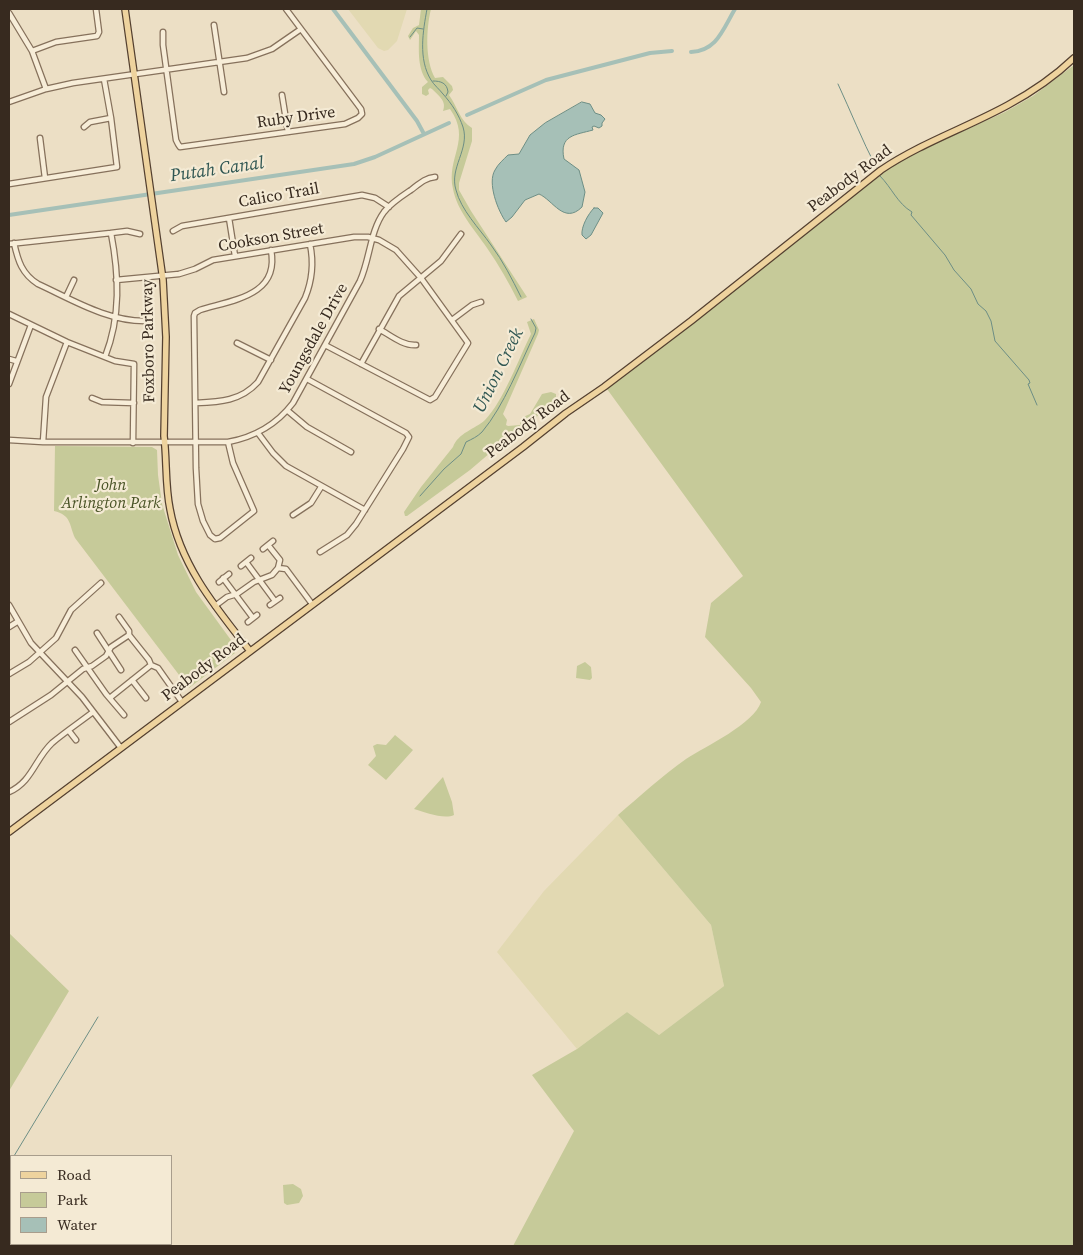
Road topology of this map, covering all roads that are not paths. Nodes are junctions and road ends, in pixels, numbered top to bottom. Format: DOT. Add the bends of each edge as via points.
graph roads {
  1 [pos="96,9"];
  2 [pos="125,9"];
  3 [pos="286,9"];
  4 [pos="9,13"];
  5 [pos="214,25"];
  6 [pos="301,29"];
  7 [pos="163,32"];
  8 [pos="32,51"];
  9 [pos="1074,58"];
  10 [pos="220,62"];
  11 [pos="166,70"];
  12 [pos="134,74"];
  13 [pos="104,79"];
  14 [pos="46,89"];
  15 [pos="224,92"];
  16 [pos="282,95"];
  17 [pos="9,102"];
  18 [pos="112,118"];
  19 [pos="84,127"];
  20 [pos="288,132"];
  21 [pos="40,138"];
  22 [pos="434,177"];
  23 [pos="45,178"];
  24 [pos="9,184"];
  25 [pos="389,207"];
  26 [pos="229,218"];
  27 [pos="173,231"];
  28 [pos="111,232"];
  29 [pos="140,234"];
  30 [pos="461,234"];
  31 [pos="373,239"];
  32 [pos="12,244"];
  33 [pos="310,244"];
  34 [pos="271,250"];
  35 [pos="235,256"];
  36 [pos="162,275"];
  37 [pos="421,278"];
  38 [pos="74,280"];
  39 [pos="116,280"];
  40 [pos="66,297"];
  41 [pos="481,302"];
  42 [pos="9,314"];
  43 [pos="115,317"];
  44 [pos="452,320"];
  45 [pos="147,321"];
  46 [pos="30,325"];
  47 [pos="379,329"];
  48 [pos="67,342"];
  49 [pos="237,343"];
  50 [pos="325,344"];
  51 [pos="416,345"];
  52 [pos="105,357"];
  53 [pos="9,359"];
  54 [pos="271,360"];
  55 [pos="16,361"];
  56 [pos="361,364"];
  57 [pos="307,379"];
  58 [pos="9,384"];
  59 [pos="92,398"];
  60 [pos="134,403"];
  61 [pos="196,403"];
  62 [pos="288,410"];
  63 [pos="258,433"];
  64 [pos="9,440"];
  65 [pos="43,442"];
  66 [pos="196,442"];
  67 [pos="228,442"];
  68 [pos="133,443"];
  69 [pos="164,443"];
  70 [pos="351,452"];
  71 [pos="322,487"];
  72 [pos="365,510"];
  73 [pos="293,516"];
  74 [pos="273,541"];
  75 [pos="268,544"];
  76 [pos="263,549"];
  77 [pos="320,552"];
  78 [pos="251,558"];
  79 [pos="246,562"];
  80 [pos="241,566"];
  81 [pos="278,568"];
  82 [pos="229,574"];
  83 [pos="259,580"];
  84 [pos="101,583"];
  85 [pos="235,594"];
  86 [pos="312,604"];
  87 [pos="9,605"];
  88 [pos="270,605"];
  89 [pos="215,606"];
  90 [pos="119,617"];
  91 [pos="17,622"];
  92 [pos="248,622"];
  93 [pos="9,627"];
  94 [pos="97,633"];
  95 [pos="129,635"];
  96 [pos="75,650"];
  97 [pos="109,651"];
  98 [pos="250,651"];
  99 [pos="39,653"];
  100 [pos="151,665"];
  101 [pos="88,668"];
  102 [pos="121,670"];
  103 [pos="9,674"];
  104 [pos="132,680"];
  105 [pos="67,682"];
  106 [pos="110,697"];
  107 [pos="146,698"];
  108 [pos="182,702"];
  109 [pos="94,712"];
  110 [pos="124,715"];
  111 [pos="9,722"];
  112 [pos="69,731"];
  113 [pos="76,740"];
  114 [pos="121,748"];
  115 [pos="9,792"];
  116 [pos="9,832"];
  1 -- 8 [label="street" via="97,36 56,42"];
  2 -- 12 [label="main road, Foxboro Parkway"];
  3 -- 6 [label="street, Ruby Drive"];
  4 -- 8 [label="street"];
  5 -- 10 [label="street"];
  6 -- 10 [label="street" via="261,53"];
  6 -- 20 [label="street, Ruby Drive" via="362,114 345,124"];
  7 -- 11 [label="street"];
  8 -- 14 [label="street"];
  9 -- 86 [label="main road, Peabody Road" via="1018,99 914,150 882,170 604,387"];
  10 -- 11 [label="street"];
  10 -- 15 [label="street"];
  11 -- 12 [label="street"];
  11 -- 20 [label="street, Ruby Drive" via="179,146"];
  12 -- 13 [label="street"];
  12 -- 36 [label="main road, Foxboro Parkway"];
  13 -- 14 [label="street"];
  13 -- 18 [label="street"];
  14 -- 17 [label="street"];
  16 -- 20 [label="street"];
  18 -- 19 [label="street" via="90,122"];
  18 -- 23 [label="street" via="117,167"];
  21 -- 23 [label="street"];
  22 -- 25 [label="street"];
  23 -- 24 [label="street"];
  25 -- 26 [label="street, Calico Trail" via="375,198 362,196"];
  25 -- 31 [label="street, Youngsdale Drive" via="381,216"];
  26 -- 27 [label="street, Calico Trail" via="182,226"];
  26 -- 35 [label="street"];
  28 -- 29 [label="street"];
  28 -- 32 [label="street"];
  28 -- 39 [label="street"];
  30 -- 37 [label="street" via="441,261"];
  31 -- 33 [label="street, Cookson Street" via="354,237"];
  31 -- 37 [label="street" via="396,250"];
  31 -- 50 [label="street, Youngsdale Drive" via="364,273"];
  32 -- 40 [label="street" via="25,272 38,284"];
  33 -- 34 [label="street, Cookson Street"];
  33 -- 54 [label="street" via="310,287"];
  34 -- 35 [label="street, Cookson Street"];
  34 -- 61 [label="street" via="272,271 263,286 253,293 195,313"];
  35 -- 36 [label="street, Cookson Street" via="213,260 188,272"];
  36 -- 39 [label="street, Cookson Street"];
  36 -- 69 [label="main road, Foxboro Parkway" via="166,337"];
  37 -- 44 [label="street"];
  37 -- 47 [label="street" via="399,296"];
  38 -- 40 [label="street"];
  39 -- 43 [label="street"];
  40 -- 43 [label="street"];
  41 -- 44 [label="street"];
  42 -- 46 [label="street"];
  43 -- 45 [label="street"];
  43 -- 52 [label="street"];
  44 -- 56 [label="street" via="467,346 433,400"];
  46 -- 48 [label="street"];
  46 -- 55 [label="street"];
  47 -- 51 [label="street" via="402,342"];
  47 -- 56 [label="street"];
  48 -- 52 [label="street"];
  48 -- 65 [label="street" via="46,397"];
  49 -- 54 [label="street"];
  50 -- 56 [label="street"];
  50 -- 57 [label="street, Youngsdale Drive"];
  52 -- 60 [label="street" via="134,364"];
  53 -- 55 [label="street"];
  54 -- 61 [label="street" via="258,382 242,395 222,402"];
  55 -- 58 [label="street"];
  57 -- 62 [label="street, Youngsdale Drive"];
  57 -- 72 [label="street" via="408,435 408,442"];
  59 -- 60 [label="street" via="102,402"];
  60 -- 68 [label="street"];
  61 -- 66 [label="street"];
  62 -- 63 [label="street, Youngsdale Drive"];
  62 -- 70 [label="street" via="307,427"];
  63 -- 67 [label="street, Youngsdale Drive"];
  63 -- 71 [label="street" via="282,462"];
  64 -- 65 [label="street, Youngsdale Drive"];
  65 -- 68 [label="street, Youngsdale Drive"];
  66 -- 67 [label="street, Youngsdale Drive"];
  66 -- 67 [label="street" via="200,514 210,535 217,540 254,510 236,471"];
  66 -- 69 [label="street, Youngsdale Drive"];
  68 -- 69 [label="street, Youngsdale Drive"];
  69 -- 89 [label="main road, Foxboro Parkway" via="173,522 192,572"];
  71 -- 72 [label="street"];
  71 -- 73 [label="street" via="308,506"];
  72 -- 77 [label="street" via="346,535"];
  74 -- 75 [label="street"];
  75 -- 76 [label="street"];
  75 -- 81 [label="street" via="280,560"];
  78 -- 79 [label="street"];
  79 -- 80 [label="street"];
  79 -- 83 [label="street"];
  81 -- 83 [label="street" via="272,575"];
  81 -- 86 [label="street" via="286,569"];
  82 -- 85 [label="street" via="221,580"];
  83 -- 85 [label="street"];
  83 -- 88 [label="street" via="277,600"];
  84 -- 99 [label="street" via="71,610 56,638"];
  85 -- 89 [label="street"];
  85 -- 92 [label="street" via="255,616"];
  86 -- 98 [label="main road, Peabody Road"];
  87 -- 91 [label="street"];
  89 -- 98 [label="main road, Foxboro Parkway"];
  90 -- 95 [label="street"];
  91 -- 93 [label="street"];
  91 -- 99 [label="street"];
  94 -- 97 [label="street"];
  95 -- 97 [label="street"];
  95 -- 100 [label="street"];
  96 -- 101 [label="street"];
  97 -- 101 [label="street"];
  97 -- 102 [label="street"];
  98 -- 108 [label="main road, Peabody Road"];
  99 -- 103 [label="street"];
  99 -- 105 [label="street"];
  100 -- 104 [label="street"];
  100 -- 108 [label="street" via="158,668"];
  101 -- 105 [label="street"];
  101 -- 106 [label="street"];
  104 -- 106 [label="street"];
  104 -- 107 [label="street"];
  105 -- 109 [label="street"];
  105 -- 111 [label="street"];
  106 -- 110 [label="street"];
  108 -- 114 [label="main road, Peabody Road"];
  109 -- 112 [label="street"];
  109 -- 114 [label="street"];
  112 -- 113 [label="street"];
  112 -- 115 [label="street" via="48,747 24,783"];
  114 -- 116 [label="main road, Peabody Road"];
}
